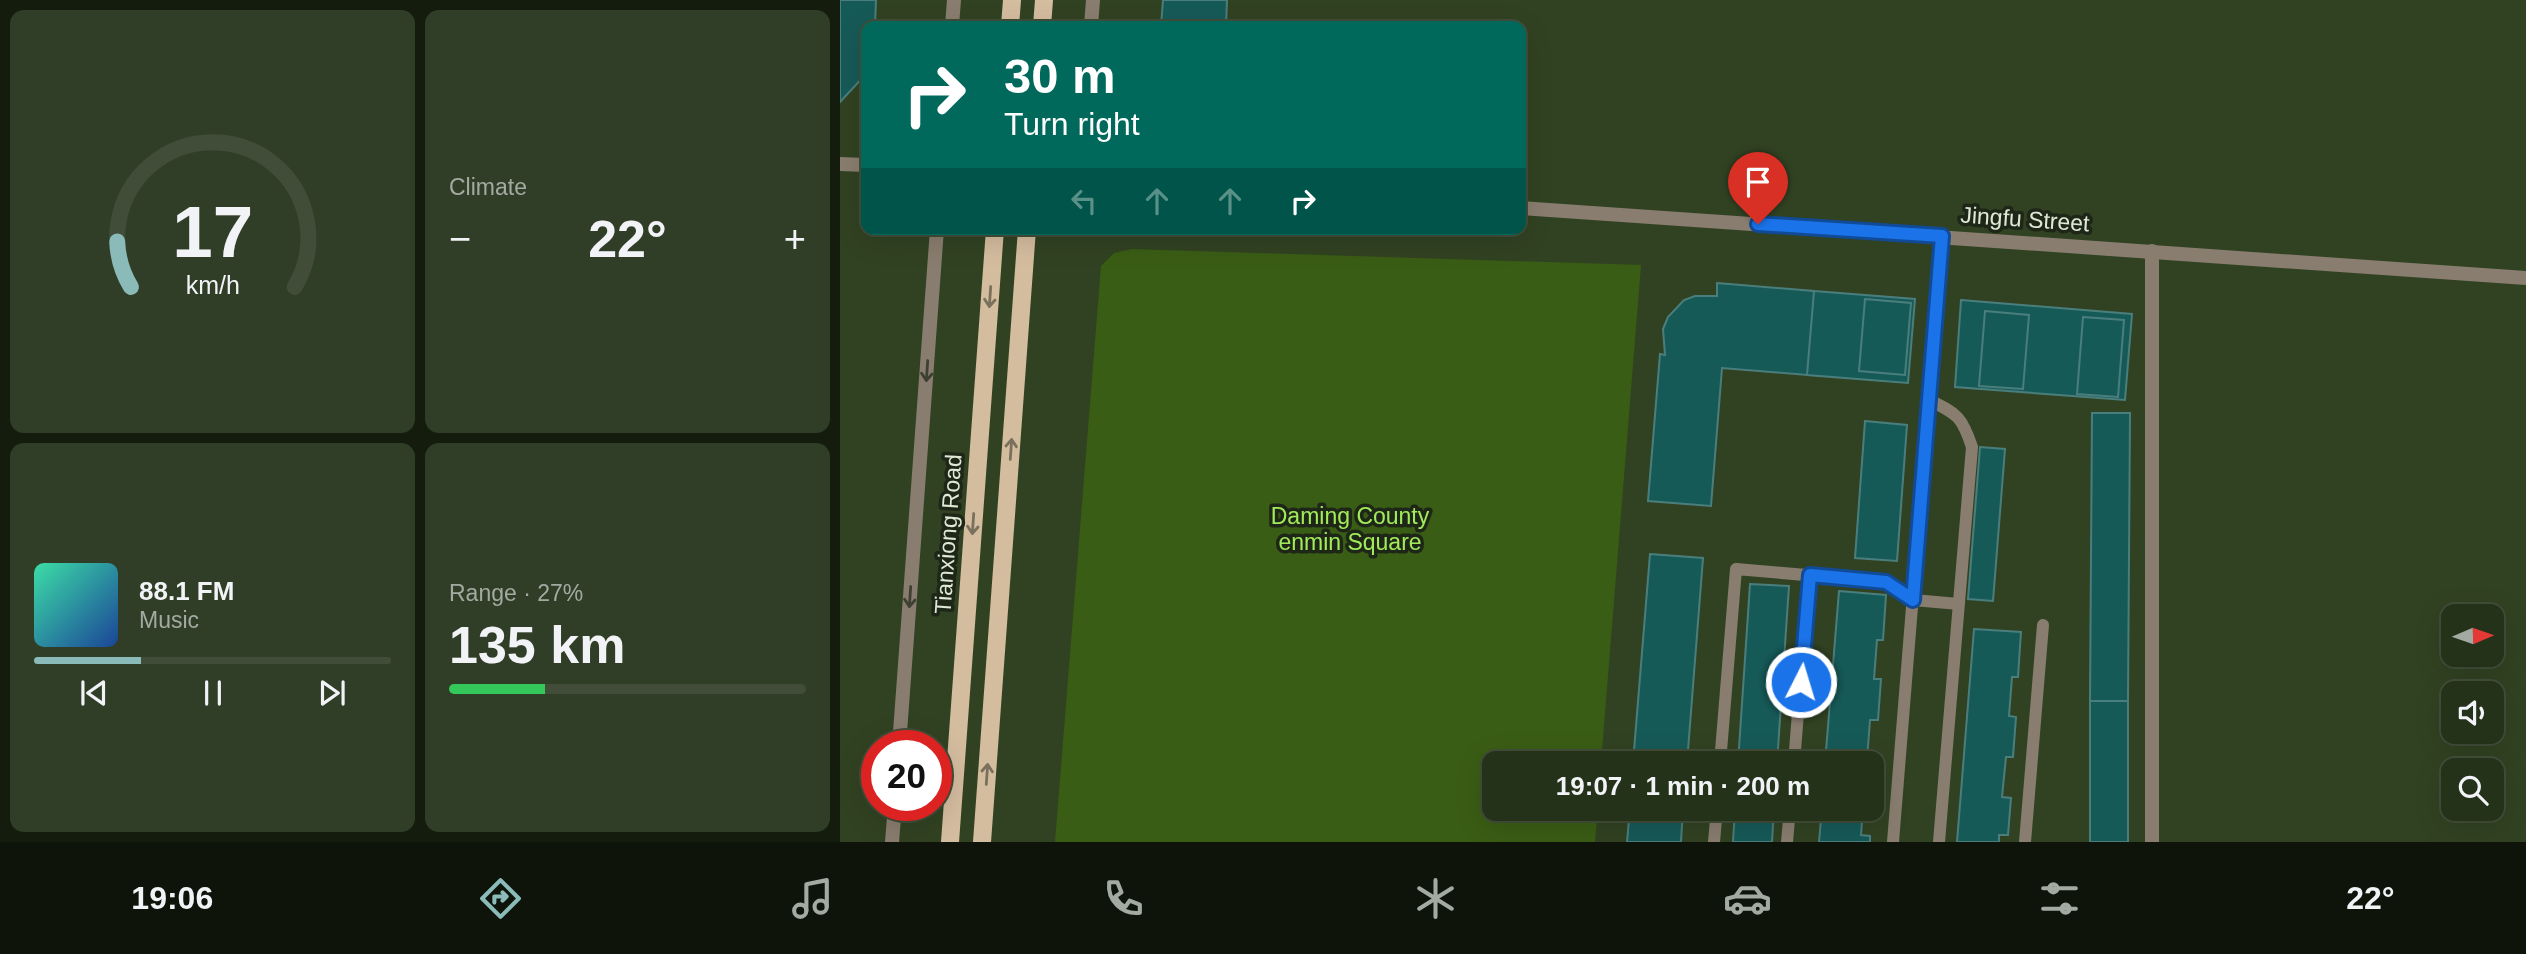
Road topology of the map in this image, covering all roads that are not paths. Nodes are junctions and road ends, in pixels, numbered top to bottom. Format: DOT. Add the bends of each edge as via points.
graph roads {
  1 [pos="954,0"];
  2 [pos="1012,0"];
  3 [pos="1044,0"];
  4 [pos="1093,0"];
  5 [pos="952,21"];
  6 [pos="1010,21"];
  7 [pos="1042,21"];
  8 [pos="1091,21"];
  9 [pos="840,164"];
  10 [pos="861,165"];
  11 [pos="1526,208"];
  12 [pos="937,235"];
  13 [pos="995,235"];
  14 [pos="1027,235"];
  15 [pos="1942,236"];
  16 [pos="2152,251"];
  17 [pos="2526,278"];
  18 [pos="1929,400"];
  19 [pos="1810,575"];
  20 [pos="1913,600"];
  21 [pos="1959,604"];
  22 [pos="2043,625"];
  23 [pos="900,730"];
  24 [pos="1721,751"];
  25 [pos="1795,751"];
  26 [pos="894,821"];
  27 [pos="1716,821"];
  28 [pos="1789,821"];
  29 [pos="892,842"];
  30 [pos="950,842"];
  31 [pos="982,842"];
  32 [pos="1714,842"];
  33 [pos="1787,842"];
  34 [pos="1893,842"];
  35 [pos="1940,842"];
  36 [pos="2025,842"];
  37 [pos="2152,842"];
  1 -- 5 [label="street"];
  2 -- 6 [label="main road"];
  3 -- 7 [label="main road"];
  4 -- 8 [label="street"];
  9 -- 10 [label="street"];
  11 -- 15 [label="street, Jingfu Street"];
  12 -- 23 [label="street, one-way"];
  13 -- 30 [label="main road, Tianxiong Road, one-way"];
  31 -- 14 [label="main road, one-way"];
  15 -- 16 [label="street, Jingfu Street"];
  15 -- 18 [label="lane"];
  16 -- 17 [label="street, Jingfu Street"];
  16 -- 37 [label="street"];
  18 -- 20 [label="lane"];
  18 -- 21 [label="lane" via="1955,412 1964,422 1972,447"];
  19 -- 20 [label="lane" via="1886,582"];
  19 -- 24 [label="lane" via="1736,569"];
  19 -- 25 [label="lane"];
  20 -- 21 [label="lane"];
  20 -- 34 [label="lane"];
  21 -- 35 [label="lane"];
  22 -- 36 [label="lane"];
  26 -- 29 [label="street"];
  27 -- 32 [label="lane"];
  28 -- 33 [label="lane"];
}
